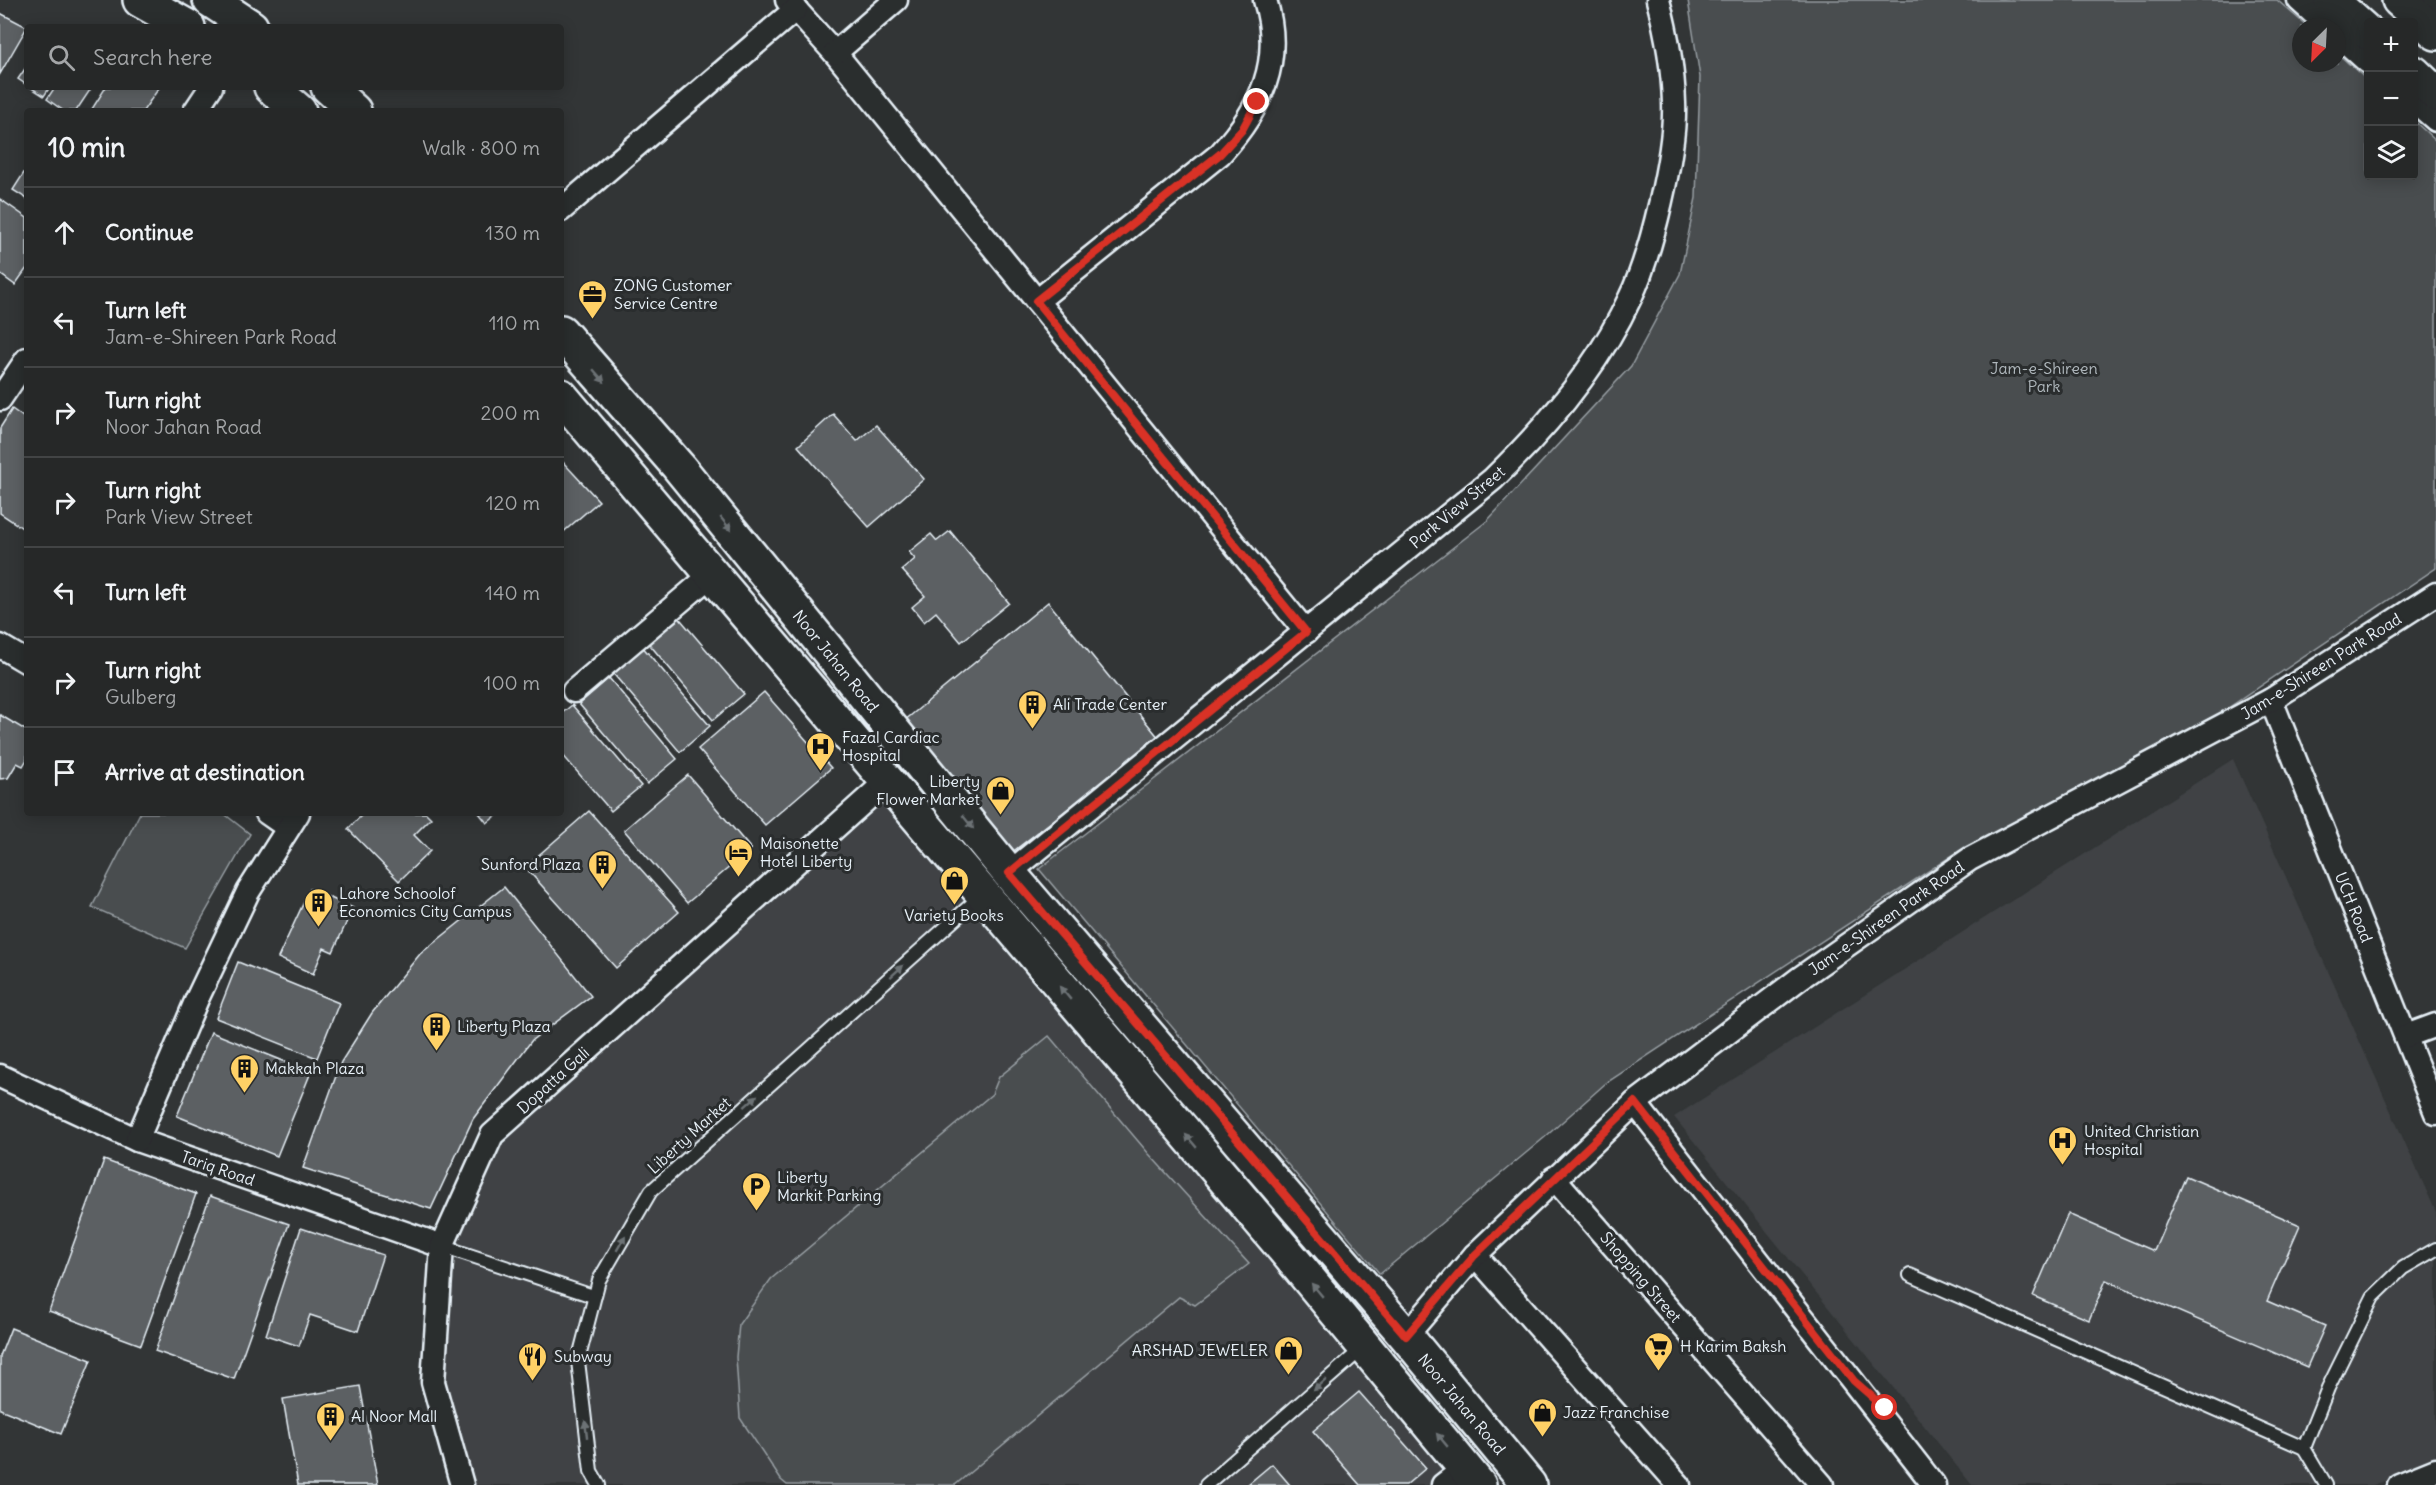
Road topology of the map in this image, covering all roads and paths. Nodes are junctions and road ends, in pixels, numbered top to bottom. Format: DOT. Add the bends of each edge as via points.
graph roads {
  1 [pos="140,0"];
  2 [pos="210,0"];
  3 [pos="896,0"];
  4 [pos="1265,0"];
  5 [pos="1658,0"];
  6 [pos="2299,0"];
  7 [pos="2331,0"];
  8 [pos="2399,0"];
  9 [pos="2431,0"];
  10 [pos="792,4"];
  11 [pos="2436,4"];
  12 [pos="2319,18"];
  13 [pos="183,24"];
  14 [pos="246,24"];
  15 [pos="2364,29"];
  16 [pos="2436,33"];
  17 [pos="2346,42"];
  18 [pos="835,53"];
  19 [pos="2364,58"];
  20 [pos="2418,78"];
  21 [pos="209,90"];
  22 [pos="274,90"];
  23 [pos="331,90"];
  24 [pos="2436,94"];
  25 [pos="2418,104"];
  26 [pos="197,108"];
  27 [pos="296,108"];
  28 [pos="351,108"];
  29 [pos="2436,120"];
  30 [pos="564,207"];
  31 [pos="1036,301"];
  32 [pos="564,335"];
  33 [pos="24,363"];
  34 [pos="0,399"];
  35 [pos="564,400"];
  36 [pos="711,575"];
  37 [pos="2436,594"];
  38 [pos="1306,632"];
  39 [pos="0,646"];
  40 [pos="24,660"];
  41 [pos="574,691"];
  42 [pos="2271,700"];
  43 [pos="886,781"];
  44 [pos="278,816"];
  45 [pos="293,820"];
  46 [pos="1009,873"];
  47 [pos="983,894"];
  48 [pos="2436,1025"];
  49 [pos="2406,1036"];
  50 [pos="0,1076"];
  51 [pos="1635,1102"];
  52 [pos="2436,1113"];
  53 [pos="137,1140"];
  54 [pos="1554,1178"];
  55 [pos="442,1246"];
  56 [pos="2436,1249"];
  57 [pos="1475,1255"];
  58 [pos="1910,1275"];
  59 [pos="593,1296"];
  60 [pos="1406,1336"];
  61 [pos="1364,1347"];
  62 [pos="1854,1381"];
  63 [pos="2304,1448"];
  64 [pos="2436,1470"];
  65 [pos="1462,1479"];
  66 [pos="462,1485"];
  67 [pos="599,1485"];
  68 [pos="1206,1485"];
  69 [pos="1529,1485"];
  70 [pos="1679,1485"];
  71 [pos="1821,1485"];
  72 [pos="1934,1485"];
  73 [pos="1943,1485"];
  74 [pos="2326,1485"];
  75 [pos="2399,1485"];
  1 -- 13 [label="street"];
  2 -- 14 [label="street"];
  3 -- 18 [label="street"];
  4 -- 31 [label="street" via="1274,42 1271,64 1242,130 1220,154"];
  5 -- 38 [label="street, Park View Street" via="1671,65 1674,106 1663,188 1630,299 1580,379 1536,438 1493,479"];
  6 -- 12 [label="street"];
  7 -- 15 [label="street"];
  8 -- 16 [label="street"];
  9 -- 11 [label="street"];
  10 -- 18 [label="street"];
  10 -- 30 [label="street"];
  17 -- 19 [label="street"];
  18 -- 31 [label="street"];
  20 -- 24 [label="street"];
  21 -- 26 [label="street"];
  22 -- 27 [label="street"];
  23 -- 28 [label="street"];
  25 -- 29 [label="street"];
  31 -- 38 [label="street"];
  32 -- 46 [label="street, Noor Jahan Road, one-way" via="678,466"];
  33 -- 34 [label="street"];
  35 -- 36 [label="street"];
  36 -- 41 [label="street"];
  36 -- 43 [label="street"];
  37 -- 42 [label="street, Jam-e-Shireen Park Road"];
  38 -- 46 [label="street, Park View Street"];
  39 -- 40 [label="street"];
  42 -- 49 [label="street, UCH Road"];
  42 -- 51 [label="street, Jam-e-Shireen Park Road" via="1970,859 1800,978"];
  43 -- 47 [label="street"];
  43 -- 55 [label="street, Dopatta Gali" via="492,1135"];
  44 -- 45 [label="street"];
  45 -- 53 [label="street" via="248,892"];
  46 -- 60 [label="street, Noor Jahan Road"];
  59 -- 47 [label="lane, Liberty Market, one-way" via="651,1191"];
  61 -- 47 [label="street, one-way"];
  48 -- 49 [label="street"];
  49 -- 52 [label="street, UCH Road"];
  50 -- 53 [label="street, Tariq Road"];
  51 -- 54 [label="street, Jam-e-Shireen Park Road"];
  51 -- 62 [label="street"];
  53 -- 55 [label="street, Tariq Road"];
  54 -- 57 [label="street, Jam-e-Shireen Park Road"];
  54 -- 71 [label="street, Shopping Street"];
  55 -- 59 [label="lane"];
  55 -- 66 [label="street, Dopatta Gali" via="433,1382"];
  56 -- 63 [label="lane" via="2403,1268 2373,1297 2328,1388"];
  57 -- 60 [label="street, Jam-e-Shireen Park Road"];
  57 -- 70 [label="street"];
  58 -- 63 [label="lane"];
  67 -- 59 [label="lane, Liberty Market, one-way" via="591,1471 578,1360"];
  60 -- 69 [label="street, Noor Jahan Road"];
  65 -- 61 [label="street, one-way"];
  61 -- 68 [label="lane, one-way"];
  62 -- 72 [label="street"];
  62 -- 73 [label="lane" via="1885,1408"];
  63 -- 74 [label="lane"];
  64 -- 75 [label="street"];
}
